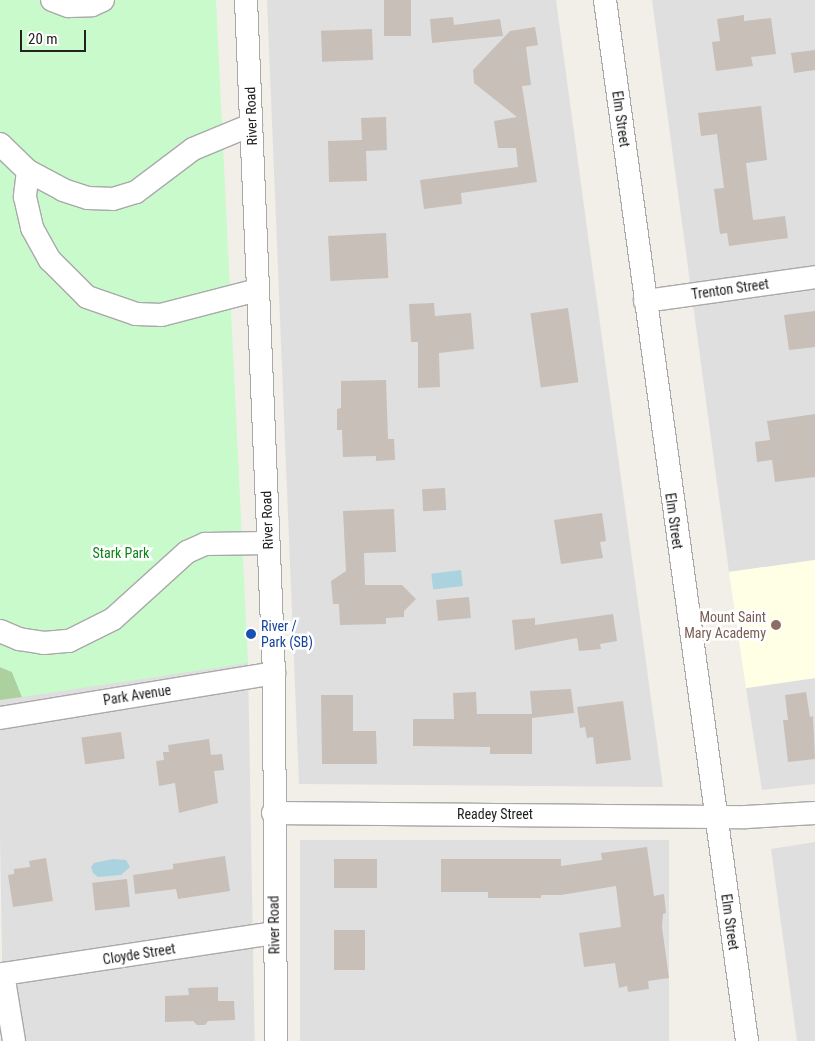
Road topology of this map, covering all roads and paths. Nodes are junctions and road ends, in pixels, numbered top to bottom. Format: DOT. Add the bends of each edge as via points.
graph roads {
  1 [pos="52,0"];
  2 [pos="103,0"];
  3 [pos="246,0"];
  4 [pos="605,0"];
  5 [pos="251,125"];
  6 [pos="0,144"];
  7 [pos="28,171"];
  8 [pos="815,277"];
  9 [pos="258,290"];
  10 [pos="645,302"];
  11 [pos="268,543"];
  12 [pos="0,631"];
  13 [pos="274,673"];
  14 [pos="0,718"];
  15 [pos="273,813"];
  16 [pos="815,813"];
  17 [pos="716,814"];
  18 [pos="274,933"];
  19 [pos="14,1041"];
  20 [pos="276,1041"];
  21 [pos="746,1041"];
  1 -- 2 [label="street" via="68,6 92,5"];
  3 -- 5 [label="street, River Road"];
  4 -- 10 [label="street, Elm Street"];
  5 -- 7 [label="street" via="193,150 136,192 113,199 88,198 71,193"];
  5 -- 9 [label="street, River Road"];
  6 -- 7 [label="street"];
  7 -- 9 [label="street" via="25,196 32,228 50,260 87,298 136,314 161,315"];
  8 -- 10 [label="street, Trenton Street"];
  9 -- 11 [label="street, River Road"];
  10 -- 17 [label="street, Elm Street"];
  11 -- 12 [label="street" via="204,544 187,552 113,619 69,641 44,644"];
  11 -- 13 [label="street, River Road"];
  13 -- 14 [label="street, Park Avenue"];
  13 -- 15 [label="street, River Road"];
  15 -- 17 [label="street, Readey Street"];
  15 -- 18 [label="street, River Road"];
  16 -- 17 [label="street, Readey Street" via="779,817"];
  17 -- 21 [label="street, Elm Street"];
  18 -- 19 [label="street, Cloyde Street" via="3,974"];
  18 -- 20 [label="street, River Road"];
}
